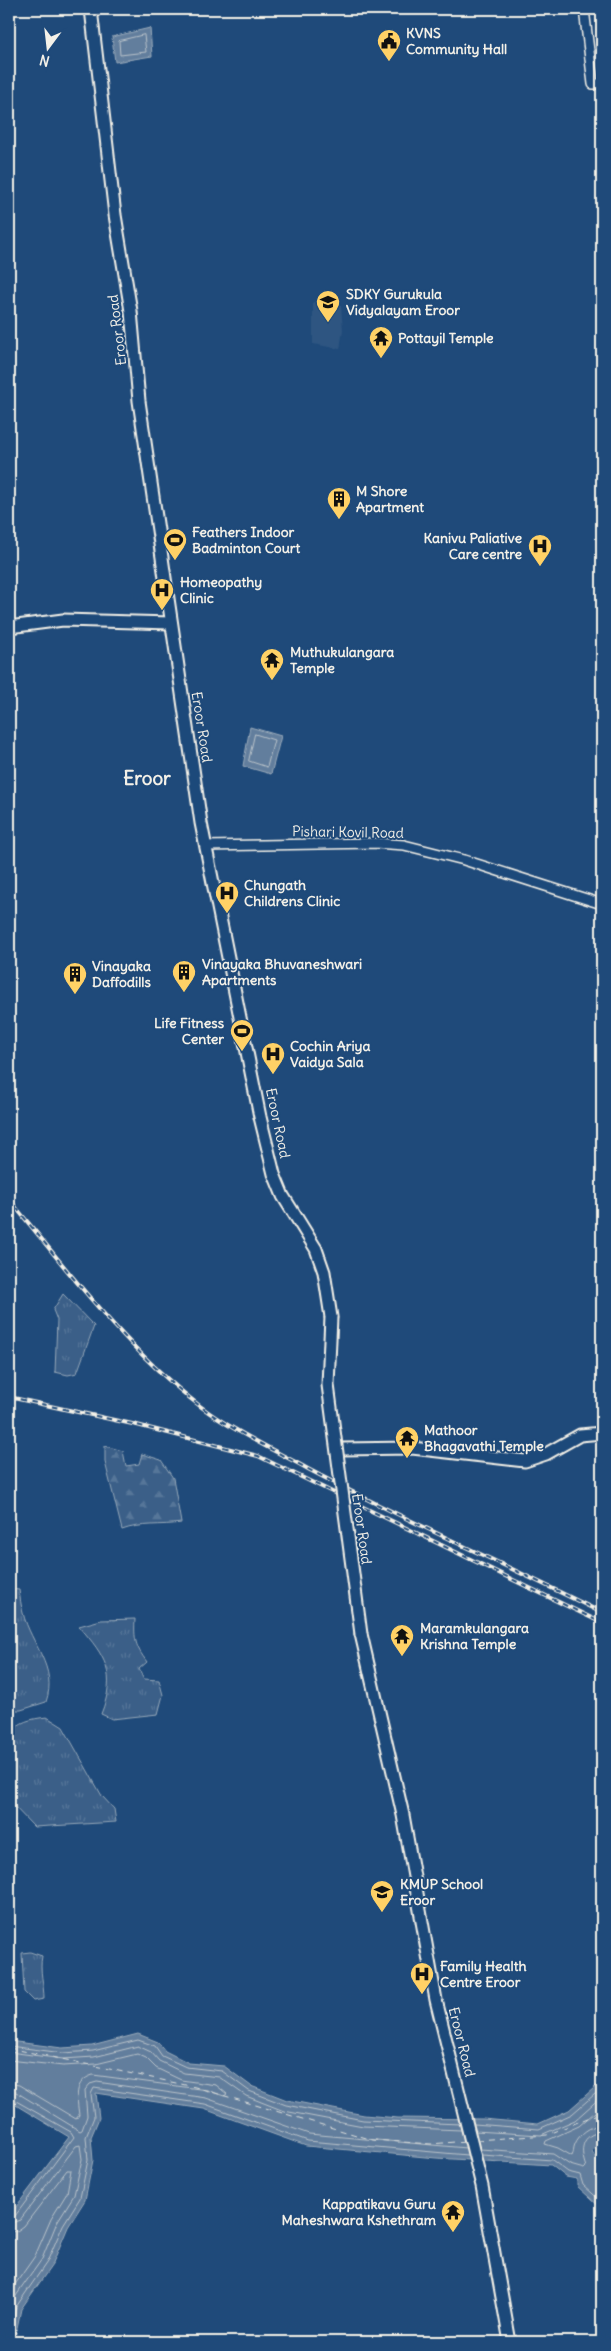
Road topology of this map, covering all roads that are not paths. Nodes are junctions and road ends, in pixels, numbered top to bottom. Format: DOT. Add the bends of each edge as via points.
graph roads {
  1 [pos="91,9"];
  2 [pos="584,9"];
  3 [pos="598,84"];
  4 [pos="171,623"];
  5 [pos="9,628"];
  6 [pos="206,846"];
  7 [pos="602,904"];
  8 [pos="602,1433"];
  9 [pos="336,1450"];
  10 [pos="510,2342"];
  1 -- 4 [label="main road, Eroor Road" via="115,215 131,311 139,401"];
  2 -- 3 [label="street"];
  4 -- 5 [label="main road" via="63,620"];
  4 -- 6 [label="main road, Eroor Road"];
  6 -- 7 [label="street, Pishari Kovil Road" via="404,845 464,860"];
  6 -- 10 [label="main road, Eroor Road, bridge" via="274,1174 283,1196 316,1249 324,1272 331,1317 328,1385 361,1634 403,1815 436,2000 482,2186"];
  8 -- 9 [label="main road" via="580,1435 546,1454 525,1461 412,1448"];
}
